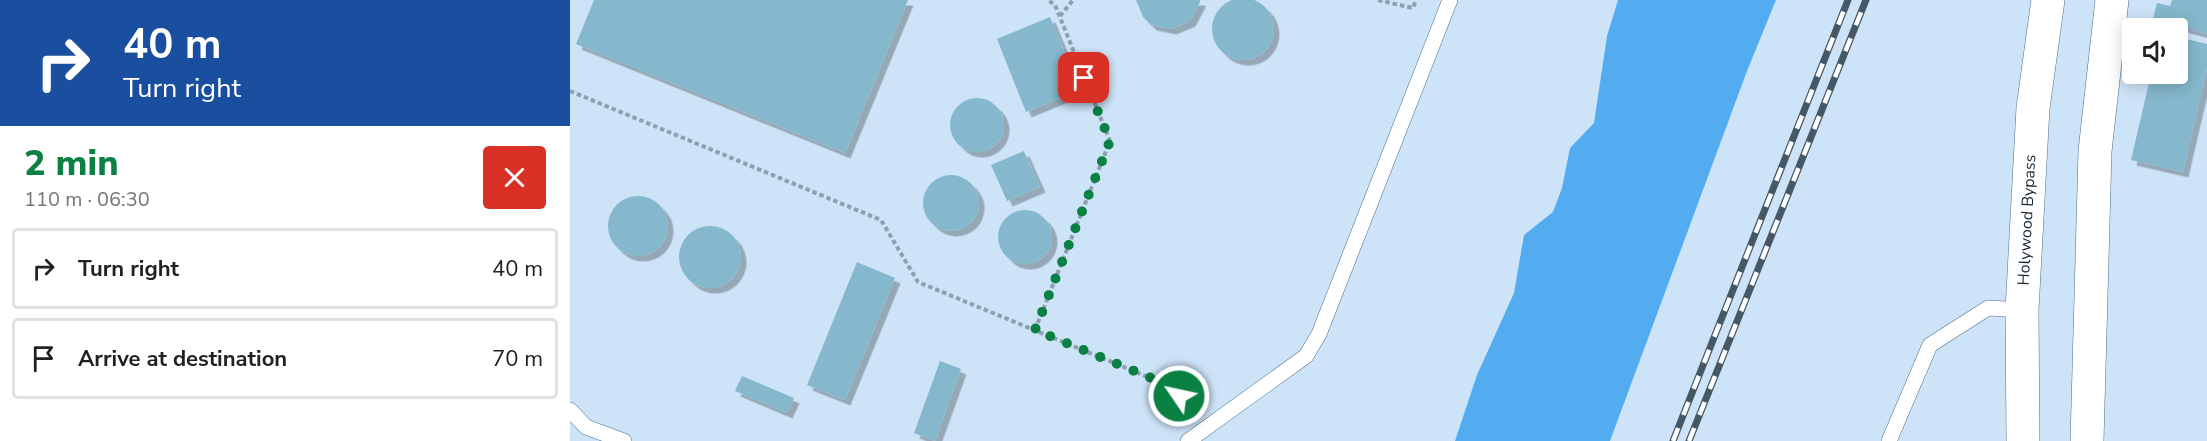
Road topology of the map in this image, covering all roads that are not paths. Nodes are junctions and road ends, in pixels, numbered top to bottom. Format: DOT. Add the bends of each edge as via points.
graph roads {
  1 [pos="1450,0"];
  2 [pos="2048,0"];
  3 [pos="2112,0"];
  4 [pos="2022,309"];
  5 [pos="570,410"];
  6 [pos="624,441"];
  7 [pos="1188,441"];
  8 [pos="1889,441"];
  9 [pos="2023,441"];
  10 [pos="2087,441"];
  1 -- 7 [label="lane" via="1319,334 1306,357"];
  2 -- 4 [label="highway, Holywood Bypass" via="2033,108"];
  3 -- 10 [label="highway" via="2095,151"];
  4 -- 8 [label="lane" via="1988,308 1930,345"];
  4 -- 9 [label="highway, Holywood Bypass"];
  5 -- 6 [label="lane" via="586,427"];
}
